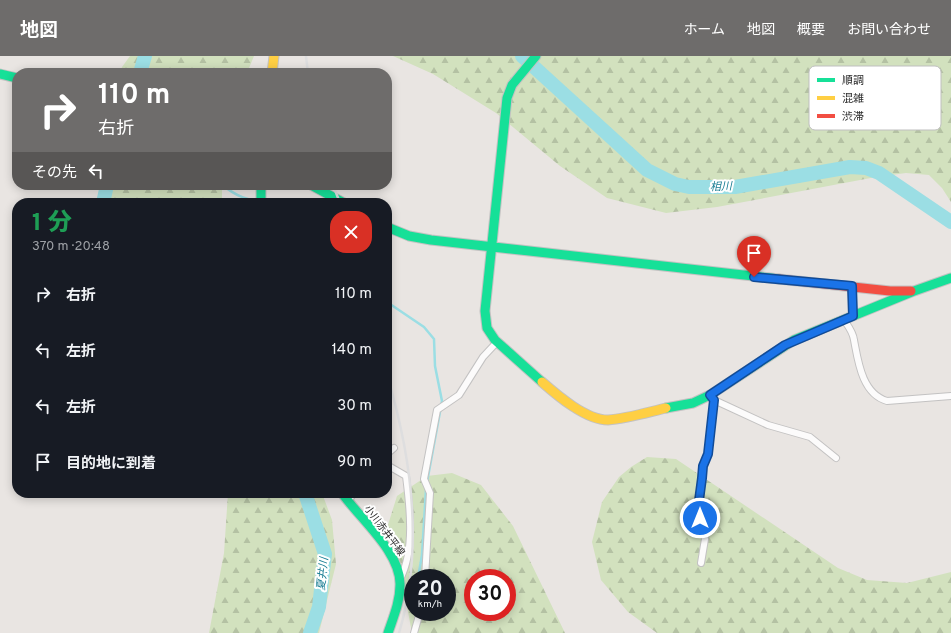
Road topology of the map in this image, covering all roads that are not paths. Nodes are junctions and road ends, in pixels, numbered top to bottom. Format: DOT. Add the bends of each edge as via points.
graph roads {
  1 [pos="274,56"];
  2 [pos="536,56"];
  3 [pos="273,68"];
  4 [pos="0,74"];
  5 [pos="12,77"];
  6 [pos="320,190"];
  7 [pos="335,198"];
  8 [pos="392,229"];
  9 [pos="491,247"];
  10 [pos="951,278"];
  11 [pos="852,286"];
  12 [pos="914,291"];
  13 [pos="849,318"];
  14 [pos="497,342"];
  15 [pos="951,396"];
  16 [pos="712,398"];
  17 [pos="836,458"];
  18 [pos="392,468"];
  19 [pos="346,498"];
  20 [pos="701,562"];
  21 [pos="426,569"];
  22 [pos="400,579"];
  23 [pos="417,621"];
  24 [pos="388,633"];
  25 [pos="414,633"];
  1 -- 3 [label="street"];
  2 -- 9 [label="street" via="512,85 507,98"];
  4 -- 5 [label="street"];
  6 -- 7 [label="street"];
  8 -- 9 [label="street" via="416,238"];
  9 -- 11 [label="street"];
  9 -- 14 [label="street" via="485,317 489,331"];
  10 -- 12 [label="street"];
  11 -- 12 [label="street"];
  11 -- 13 [label="street"];
  12 -- 13 [label="street"];
  13 -- 15 [label="street" via="857,361 862,374 880,399"];
  13 -- 16 [label="street" via="785,345"];
  14 -- 16 [label="street" via="557,395 599,419 608,420"];
  14 -- 21 [label="street" via="483,356 459,395 439,409 424,479 430,493"];
  16 -- 17 [label="street" via="768,425 810,437"];
  16 -- 20 [label="street" via="708,454 703,466 698,508 705,539"];
  18 -- 22 [label="street" via="406,476 410,501 408,562"];
  19 -- 22 [label="street, 小川赤井平線" via="396,564"];
  22 -- 24 [label="street, 小川赤井平線" via="396,608"];
  23 -- 25 [label="street"];
}
